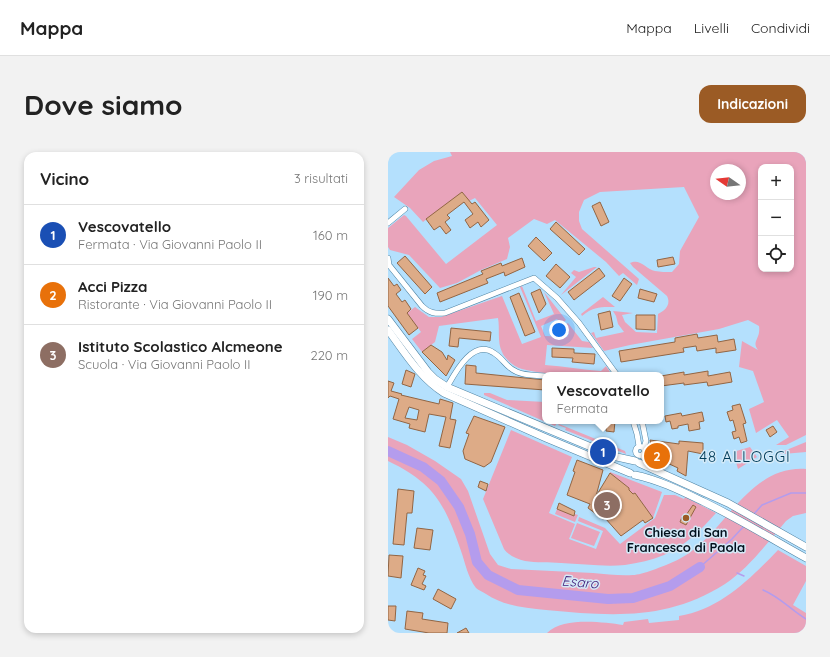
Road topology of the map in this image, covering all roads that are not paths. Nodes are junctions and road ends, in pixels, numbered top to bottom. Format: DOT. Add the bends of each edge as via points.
graph roads {
  1 [pos="404,209"];
  2 [pos="388,223"];
  3 [pos="388,258"];
  4 [pos="388,319"];
  5 [pos="388,330"];
  6 [pos="615,372"];
  7 [pos="542,376"];
  8 [pos="447,386"];
  9 [pos="634,424"];
  10 [pos="643,424"];
  11 [pos="641,447"];
  12 [pos="642,455"];
  13 [pos="637,459"];
  14 [pos="656,471"];
  15 [pos="633,474"];
  16 [pos="806,547"];
  17 [pos="806,558"];
  1 -- 2 [label="street"];
  3 -- 6 [label="street" via="389,265 422,306 428,312 436,314 445,313 534,278 557,298 579,323"];
  4 -- 8 [label="street" via="428,372"];
  5 -- 15 [label="street" via="430,384 444,393"];
  7 -- 8 [label="street" via="519,373 506,366 493,352 482,350 466,358"];
  8 -- 13 [label="street" via="617,458"];
  9 -- 11 [label="street"];
  10 -- 11 [label="street" via="646,441"];
  11 -- 12 [label="street" via="645,451"];
  11 -- 13 [label="street" via="636,449"];
  12 -- 13 [label="street"];
  12 -- 14 [label="street"];
  13 -- 14 [label="street"];
  13 -- 15 [label="street" via="630,464 629,468"];
  13 -- 15 [label="street" via="642,470"];
  14 -- 16 [label="street" via="719,499"];
  15 -- 17 [label="street" via="653,479 715,507"];
}
